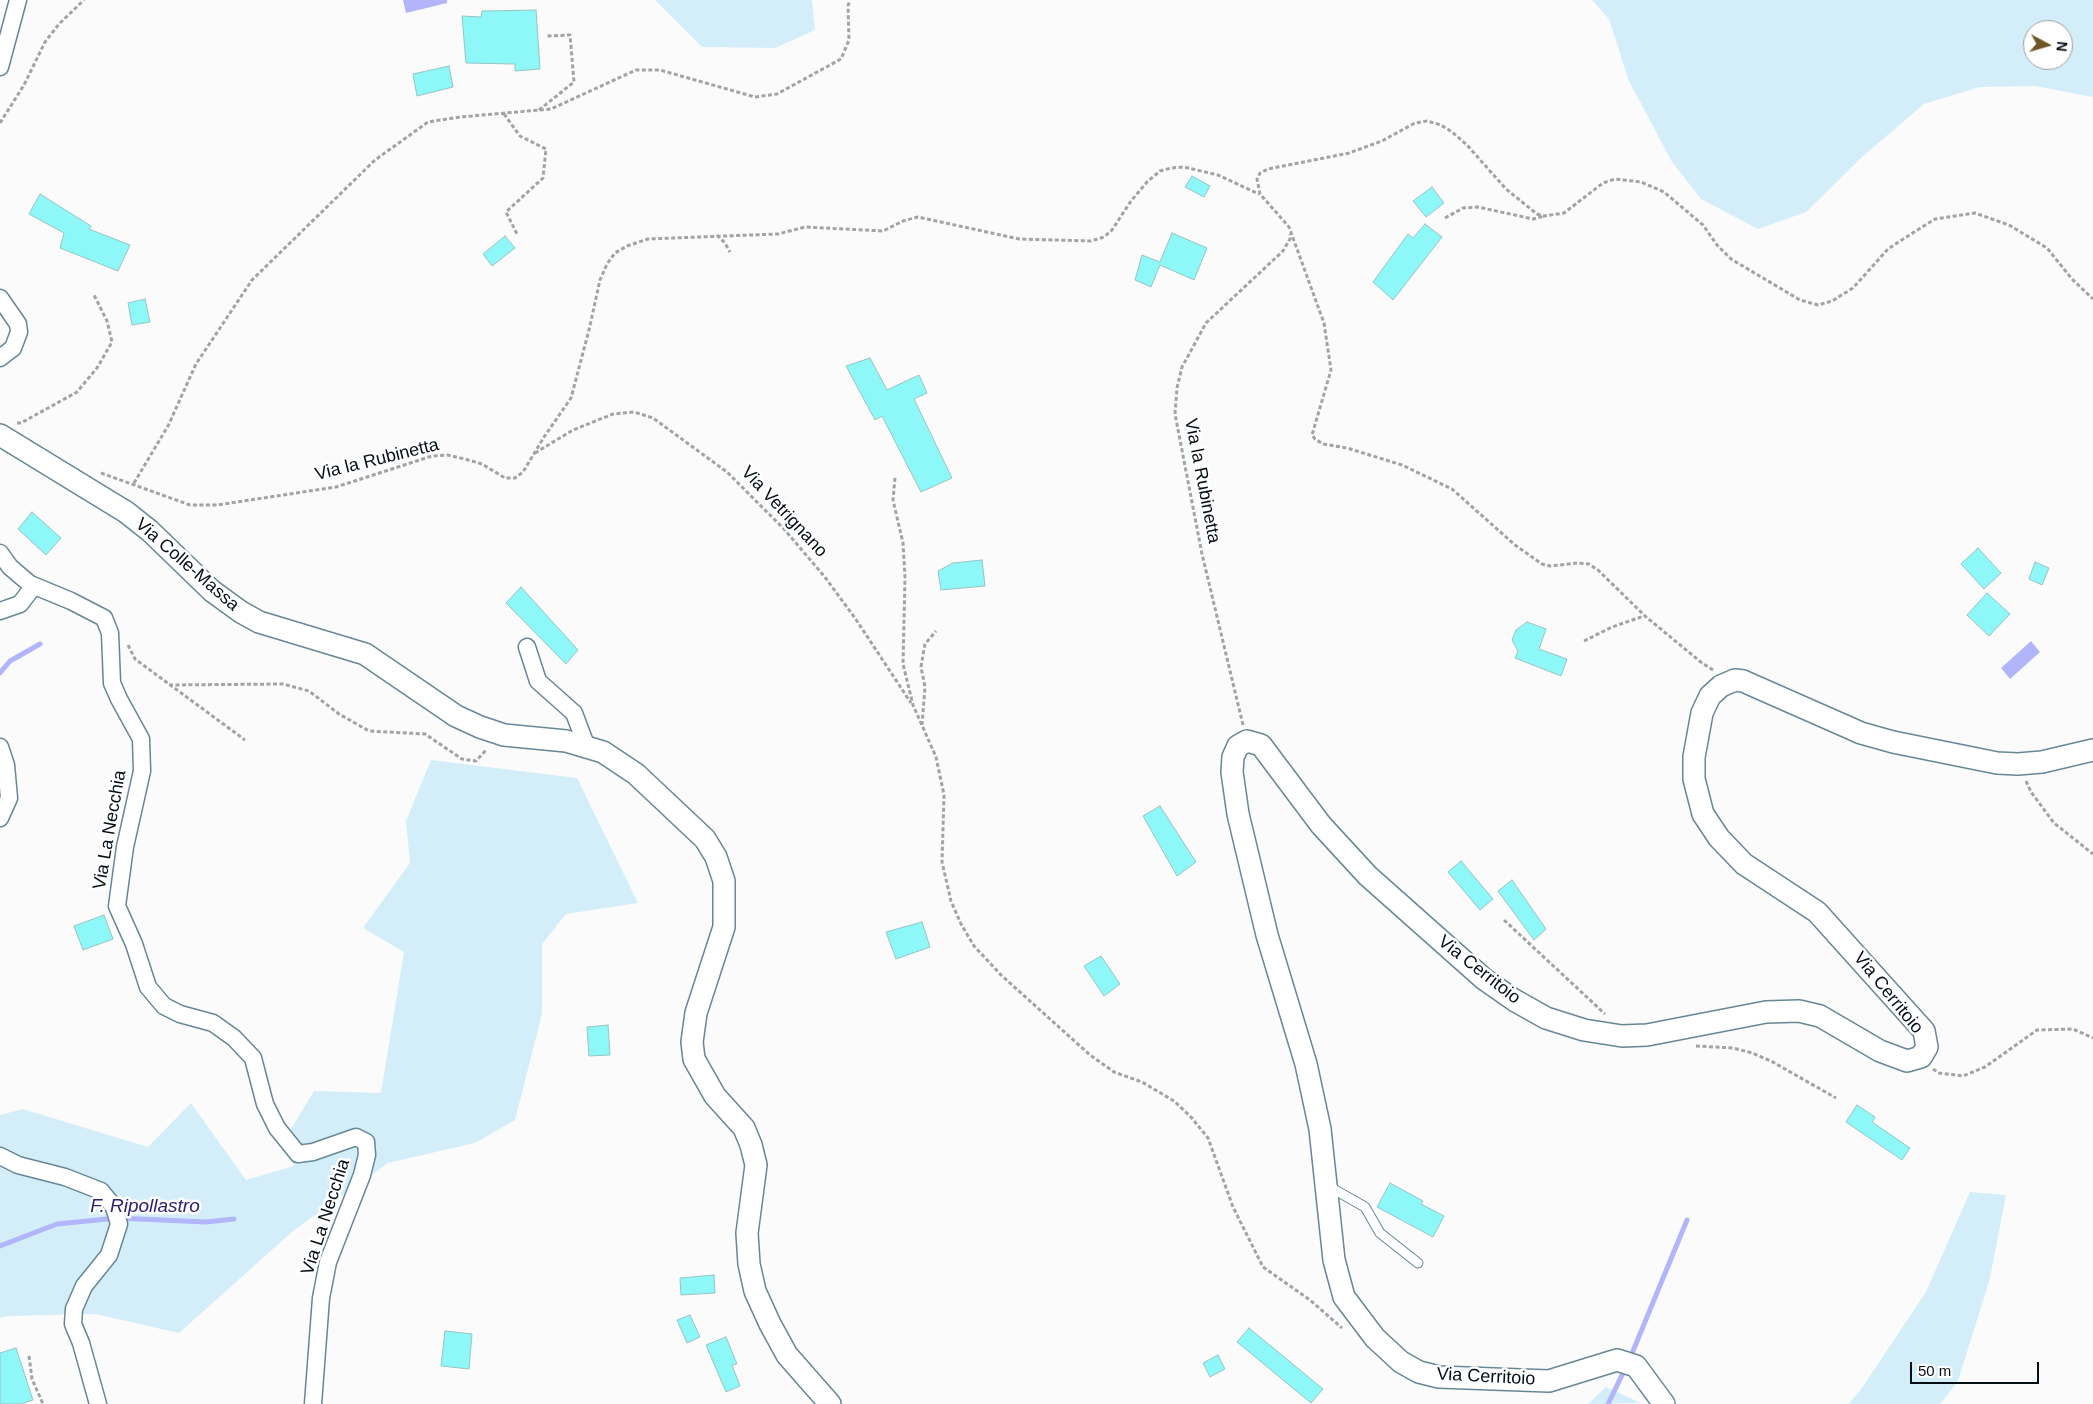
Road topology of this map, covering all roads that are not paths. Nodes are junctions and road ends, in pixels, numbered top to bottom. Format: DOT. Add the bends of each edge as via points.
graph roads {
  1 [pos="18,0"];
  2 [pos="0,67"];
  3 [pos="0,298"];
  4 [pos="0,358"];
  5 [pos="7,429"];
  6 [pos="0,553"];
  7 [pos="30,584"];
  8 [pos="0,611"];
  9 [pos="526,647"];
  10 [pos="586,746"];
  11 [pos="0,747"];
  12 [pos="2093,750"];
  13 [pos="0,818"];
  14 [pos="0,1156"];
  15 [pos="1326,1184"];
  16 [pos="1418,1262"];
  17 [pos="98,1404"];
  18 [pos="313,1404"];
  19 [pos="830,1404"];
  20 [pos="1664,1404"];
  1 -- 2 [label="street"];
  3 -- 4 [label="street" via="18,324 19,332 13,348"];
  5 -- 10 [label="street, Via Colle-Massa" via="126,512 212,591 259,622 365,654 456,716 487,729"];
  6 -- 7 [label="street" via="10,567"];
  7 -- 8 [label="street" via="30,591 20,604"];
  7 -- 18 [label="street, Via La Necchia" via="104,618 110,633 112,683 141,738 142,771 125,846 118,906 148,987 164,1006 213,1023 234,1038 253,1058 265,1104 298,1154 314,1152 356,1137 366,1142 362,1175 328,1262 321,1298"];
  9 -- 10 [label="street" via="538,681 574,713"];
  10 -- 19 [label="street, Via Colle-Massa" via="619,761 636,774 686,818 716,857 724,881 724,927 696,1013 694,1059 715,1096 744,1128 752,1145 756,1165 747,1233 755,1291 787,1355"];
  11 -- 13 [label="street" via="6,766 9,798"];
  12 -- 15 [label="street, Via Cerritoio" via="2018,764 1959,756 1861,733 1743,681 1735,680 1721,686 1710,696 1696,735 1694,779 1703,814 1719,838 1744,864 1817,912 1924,1031 1927,1047 1922,1057 1907,1061 1893,1057 1820,1016 1798,1011 1766,1012 1662,1033 1630,1035 1584,1030 1546,1018 1484,979 1368,876 1321,825 1261,745 1247,741 1238,746 1233,757 1238,814 1267,935 1306,1064 1320,1130"];
  14 -- 17 [label="street" via="18,1165 65,1177 101,1191 114,1207 119,1224 109,1255 84,1286 74,1309 73,1324"];
  15 -- 16 [label="lane" via="1365,1207 1380,1233"];
  15 -- 20 [label="street, Via Cerritoio" via="1334,1260 1344,1297 1375,1338 1401,1362 1419,1372 1439,1377 1534,1381 1560,1379 1617,1360 1636,1366"];
}
